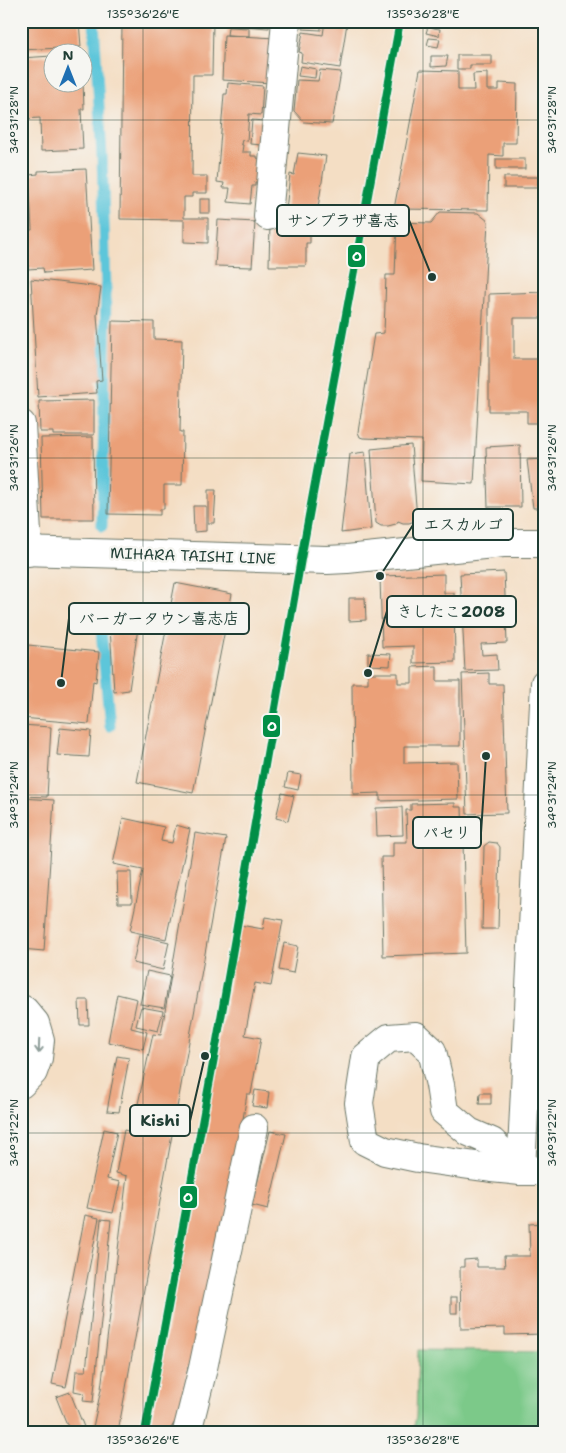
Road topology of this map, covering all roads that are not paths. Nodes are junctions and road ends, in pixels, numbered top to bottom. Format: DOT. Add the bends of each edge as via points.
graph roads {
  1 [pos="286,21"];
  2 [pos="268,216"];
  3 [pos="21,424"];
  4 [pos="545,543"];
  5 [pos="24,552"];
  6 [pos="545,683"];
  7 [pos="21,1009"];
  8 [pos="21,1084"];
  9 [pos="254,1128"];
  10 [pos="533,1171"];
  11 [pos="187,1432"];
  1 -- 2 [label="street"];
  3 -- 5 [label="street"];
  4 -- 5 [label="street, MIHARA TAISHI LINE" via="503,543 327,560"];
  6 -- 10 [label="street"];
  7 -- 8 [label="street, one-way" via="35,1023 40,1040 33,1072"];
  9 -- 11 [label="street"];
  10 -- 10 [label="street" via="418,1158 385,1151 365,1141 359,1103 366,1057 388,1038 416,1036 432,1051 444,1111 468,1132 492,1142"];
}
